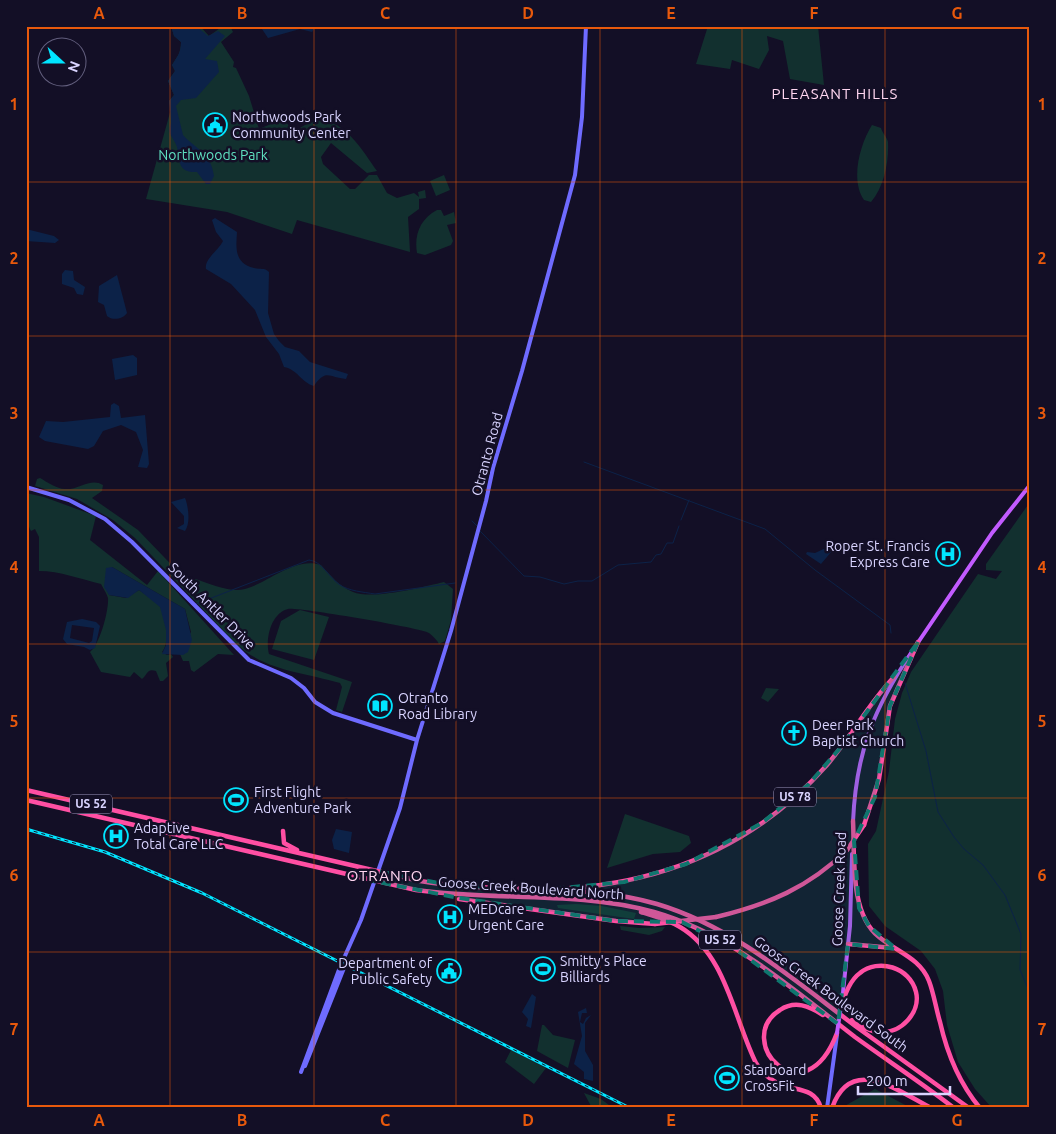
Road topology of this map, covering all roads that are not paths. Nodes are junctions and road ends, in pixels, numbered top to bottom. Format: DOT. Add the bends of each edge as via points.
graph roads {
  1 [pos="586,26"];
  2 [pos="1030,485"];
  3 [pos="26,487"];
  4 [pos="918,642"];
  5 [pos="894,677"];
  6 [pos="417,740"];
  7 [pos="26,790"];
  8 [pos="26,800"];
  9 [pos="853,821"];
  10 [pos="283,831"];
  11 [pos="302,853"];
  12 [pos="377,871"];
  13 [pos="373,881"];
  14 [pos="524,890"];
  15 [pos="439,894"];
  16 [pos="610,904"];
  17 [pos="848,944"];
  18 [pos="896,949"];
  19 [pos="343,963"];
  20 [pos="826,1004"];
  21 [pos="841,1006"];
  22 [pos="837,1033"];
  23 [pos="858,1039"];
  24 [pos="821,1108"];
  25 [pos="827,1108"];
  26 [pos="832,1108"];
  27 [pos="931,1108"];
  28 [pos="954,1108"];
  29 [pos="969,1108"];
  30 [pos="980,1108"];
  1 -- 6 [label="street, Otranto Road" via="582,117 575,175 451,631"];
  2 -- 4 [label="main road, US 78" via="995,529"];
  3 -- 6 [label="street, South Antler Drive" via="69,500 105,519 249,660 291,678 315,702 333,713"];
  4 -- 5 [label="main road, US 78"];
  4 -- 15 [label="highway, US 78, bridge" via="890,706 879,779 864,825 847,850 826,871 800,887 747,909 716,917 655,924 596,919"];
  5 -- 9 [label="main road, Goose Creek Road" via="867,736 854,794"];
  5 -- 14 [label="highway, US 78" via="809,784 768,818 723,847 643,878 589,887"];
  6 -- 12 [label="street, Otranto Road" via="400,808"];
  7 -- 11 [label="highway, Goose Creek Boulevard South / US 52"];
  8 -- 13 [label="highway, Goose Creek Boulevard North / US 52"];
  9 -- 17 [label="main road, Goose Creek Road"];
  9 -- 18 [label="highway" via="859,908 877,936"];
  10 -- 11 [label="highway" via="284,842"];
  11 -- 12 [label="highway, Goose Creek Boulevard South / US 52"];
  12 -- 13 [label="street, Otranto Road"];
  12 -- 14 [label="highway, Goose Creek Boulevard South / US 52" via="454,886"];
  13 -- 15 [label="highway, Goose Creek Boulevard North / US 52"];
  13 -- 19 [label="street, Otranto Road"];
  14 -- 20 [label="highway, Goose Creek Boulevard South / US 52" via="584,892 657,904 740,942"];
  15 -- 16 [label="highway, Goose Creek Boulevard North / US 52"];
  16 -- 23 [label="highway, Goose Creek Boulevard North / US 52" via="654,912 713,936 759,964"];
  16 -- 24 [label="highway" via="667,920 700,944 716,968 763,1073 777,1083 809,1091"];
  17 -- 18 [label="highway"];
  17 -- 21 [label="main road, Goose Creek Road"];
  18 -- 30 [label="highway" via="923,969 956,1072"];
  19 -- 19 [label="street" via="329,995 301,1072 321,1029 344,968"];
  20 -- 21 [label="highway" via="872,1031 889,1032 910,1018 916,992 911,982 896,968 876,966 859,973"];
  20 -- 29 [label="highway, Goose Creek Boulevard South / US 52"];
  21 -- 22 [label="main road, Goose Creek Road, bridge"];
  22 -- 23 [label="highway" via="820,1064 805,1072 777,1066 764,1041 771,1018 779,1010 797,1004 808,1006"];
  22 -- 25 [label="street, Goose Creek Road"];
  23 -- 28 [label="highway, Goose Creek Boulevard North / US 52"];
  26 -- 27 [label="highway" via="838,1093 859,1079 882,1083"];
}
